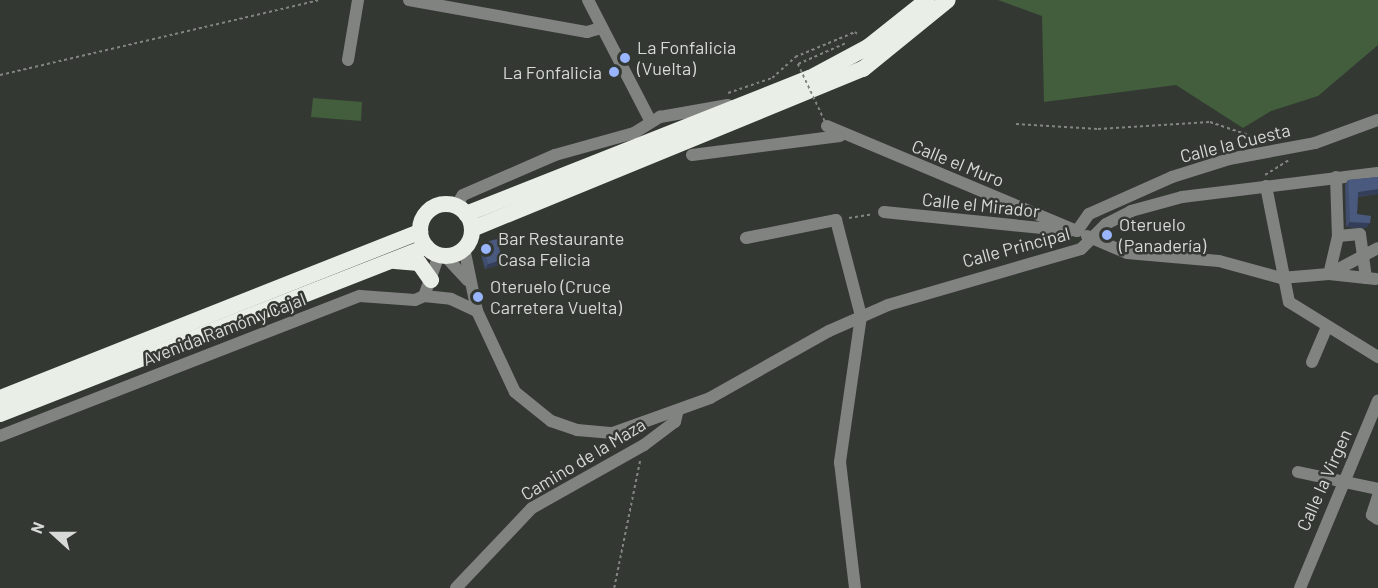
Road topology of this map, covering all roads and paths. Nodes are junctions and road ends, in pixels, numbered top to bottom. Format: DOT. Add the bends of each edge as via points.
graph roads {
  1 [pos="319,0"];
  2 [pos="358,0"];
  3 [pos="409,0"];
  4 [pos="588,0"];
  5 [pos="927,0"];
  6 [pos="948,0"];
  7 [pos="601,28"];
  8 [pos="348,60"];
  9 [pos="0,75"];
  10 [pos="721,95"];
  11 [pos="764,98"];
  12 [pos="1378,120"];
  13 [pos="651,122"];
  14 [pos="1016,124"];
  15 [pos="827,126"];
  16 [pos="840,136"];
  17 [pos="1260,139"];
  18 [pos="692,155"];
  19 [pos="1297,155"];
  20 [pos="1378,173"];
  21 [pos="1336,177"];
  22 [pos="1263,182"];
  23 [pos="884,212"];
  24 [pos="464,216"];
  25 [pos="836,220"];
  26 [pos="1077,231"];
  27 [pos="1338,236"];
  28 [pos="746,238"];
  29 [pos="1094,239"];
  30 [pos="433,248"];
  31 [pos="465,248"];
  32 [pos="1378,248"];
  33 [pos="1365,253"];
  34 [pos="385,262"];
  35 [pos="1329,274"];
  36 [pos="1281,278"];
  37 [pos="431,280"];
  38 [pos="467,280"];
  39 [pos="424,296"];
  40 [pos="477,311"];
  41 [pos="861,316"];
  42 [pos="1327,327"];
  43 [pos="1378,357"];
  44 [pos="1312,362"];
  45 [pos="0,398"];
  46 [pos="1378,401"];
  47 [pos="677,413"];
  48 [pos="0,414"];
  49 [pos="0,436"];
  50 [pos="644,445"];
  51 [pos="1298,472"];
  52 [pos="1344,481"];
  53 [pos="1378,489"];
  54 [pos="1378,496"];
  55 [pos="1378,519"];
  56 [pos="456,588"];
  57 [pos="614,588"];
  58 [pos="855,588"];
  59 [pos="1300,588"];
  1 -- 9 [label="path"];
  2 -- 8 [label="street"];
  3 -- 7 [label="street" via="587,32"];
  4 -- 7 [label="street"];
  5 -- 11 [label="highway" via="851,58"];
  6 -- 24 [label="highway" via="863,69"];
  7 -- 13 [label="street"];
  10 -- 15 [label="path, bridge" via="772,78 795,57 855,32 860,36 798,64"];
  11 -- 13 [label="street"];
  11 -- 24 [label="highway"];
  12 -- 26 [label="street, Calle la Cuesta" via="1315,143 1240,157 1172,177 1089,214"];
  13 -- 24 [label="street" via="634,134 540,161 463,195"];
  14 -- 17 [label="path" via="1098,129 1209,122"];
  15 -- 16 [label="street, Calle el Muro"];
  16 -- 18 [label="street"];
  16 -- 26 [label="street, Calle el Muro"];
  19 -- 22 [label="path"];
  20 -- 21 [label="street"];
  21 -- 22 [label="street"];
  21 -- 27 [label="street"];
  22 -- 29 [label="street" via="1131,211 1106,224"];
  22 -- 36 [label="street"];
  23 -- 25 [label="path"];
  23 -- 26 [label="street, Calle el Mirador"];
  24 -- 30 [label="highway" via="432,209"];
  24 -- 31 [label="highway"];
  25 -- 28 [label="street"];
  25 -- 41 [label="street"];
  26 -- 29 [label="street, Calle el Mirador"];
  27 -- 33 [label="street" via="1360,234"];
  27 -- 35 [label="street"];
  29 -- 36 [label="street, Calle Principal" via="1127,253 1219,261"];
  29 -- 41 [label="street, Calle Principal" via="1066,255 946,285"];
  30 -- 31 [label="highway"];
  30 -- 34 [label="highway"];
  30 -- 37 [label="street"];
  30 -- 38 [label="street"];
  30 -- 45 [label="highway"];
  31 -- 38 [label="street"];
  32 -- 33 [label="street, Calle Principal"];
  33 -- 35 [label="street, Calle Principal"];
  33 -- 35 [label="street" via="1371,278"];
  34 -- 37 [label="highway" via="419,263"];
  34 -- 48 [label="highway"];
  35 -- 36 [label="street, Calle Principal"];
  36 -- 42 [label="street" via="1289,302"];
  37 -- 39 [label="street"];
  38 -- 40 [label="street"];
  39 -- 40 [label="street, Avenida Ramón y Cajal" via="451,299"];
  39 -- 49 [label="street, Avenida Ramón y Cajal" via="354,298"];
  40 -- 47 [label="street" via="505,377 525,403 550,421 577,430 614,433"];
  41 -- 47 [label="street, Calle Principal"];
  41 -- 58 [label="street" via="840,462"];
  42 -- 43 [label="street"];
  42 -- 44 [label="street"];
  46 -- 52 [label="street, Calle la Virgen"];
  47 -- 50 [label="street, Camino de la Maza" via="675,422"];
  50 -- 56 [label="street, Camino de la Maza" via="532,508"];
  50 -- 57 [label="path"];
  51 -- 52 [label="street"];
  52 -- 53 [label="street"];
  52 -- 59 [label="street, Calle la Virgen"];
  54 -- 55 [label="street" via="1372,515"];
}
